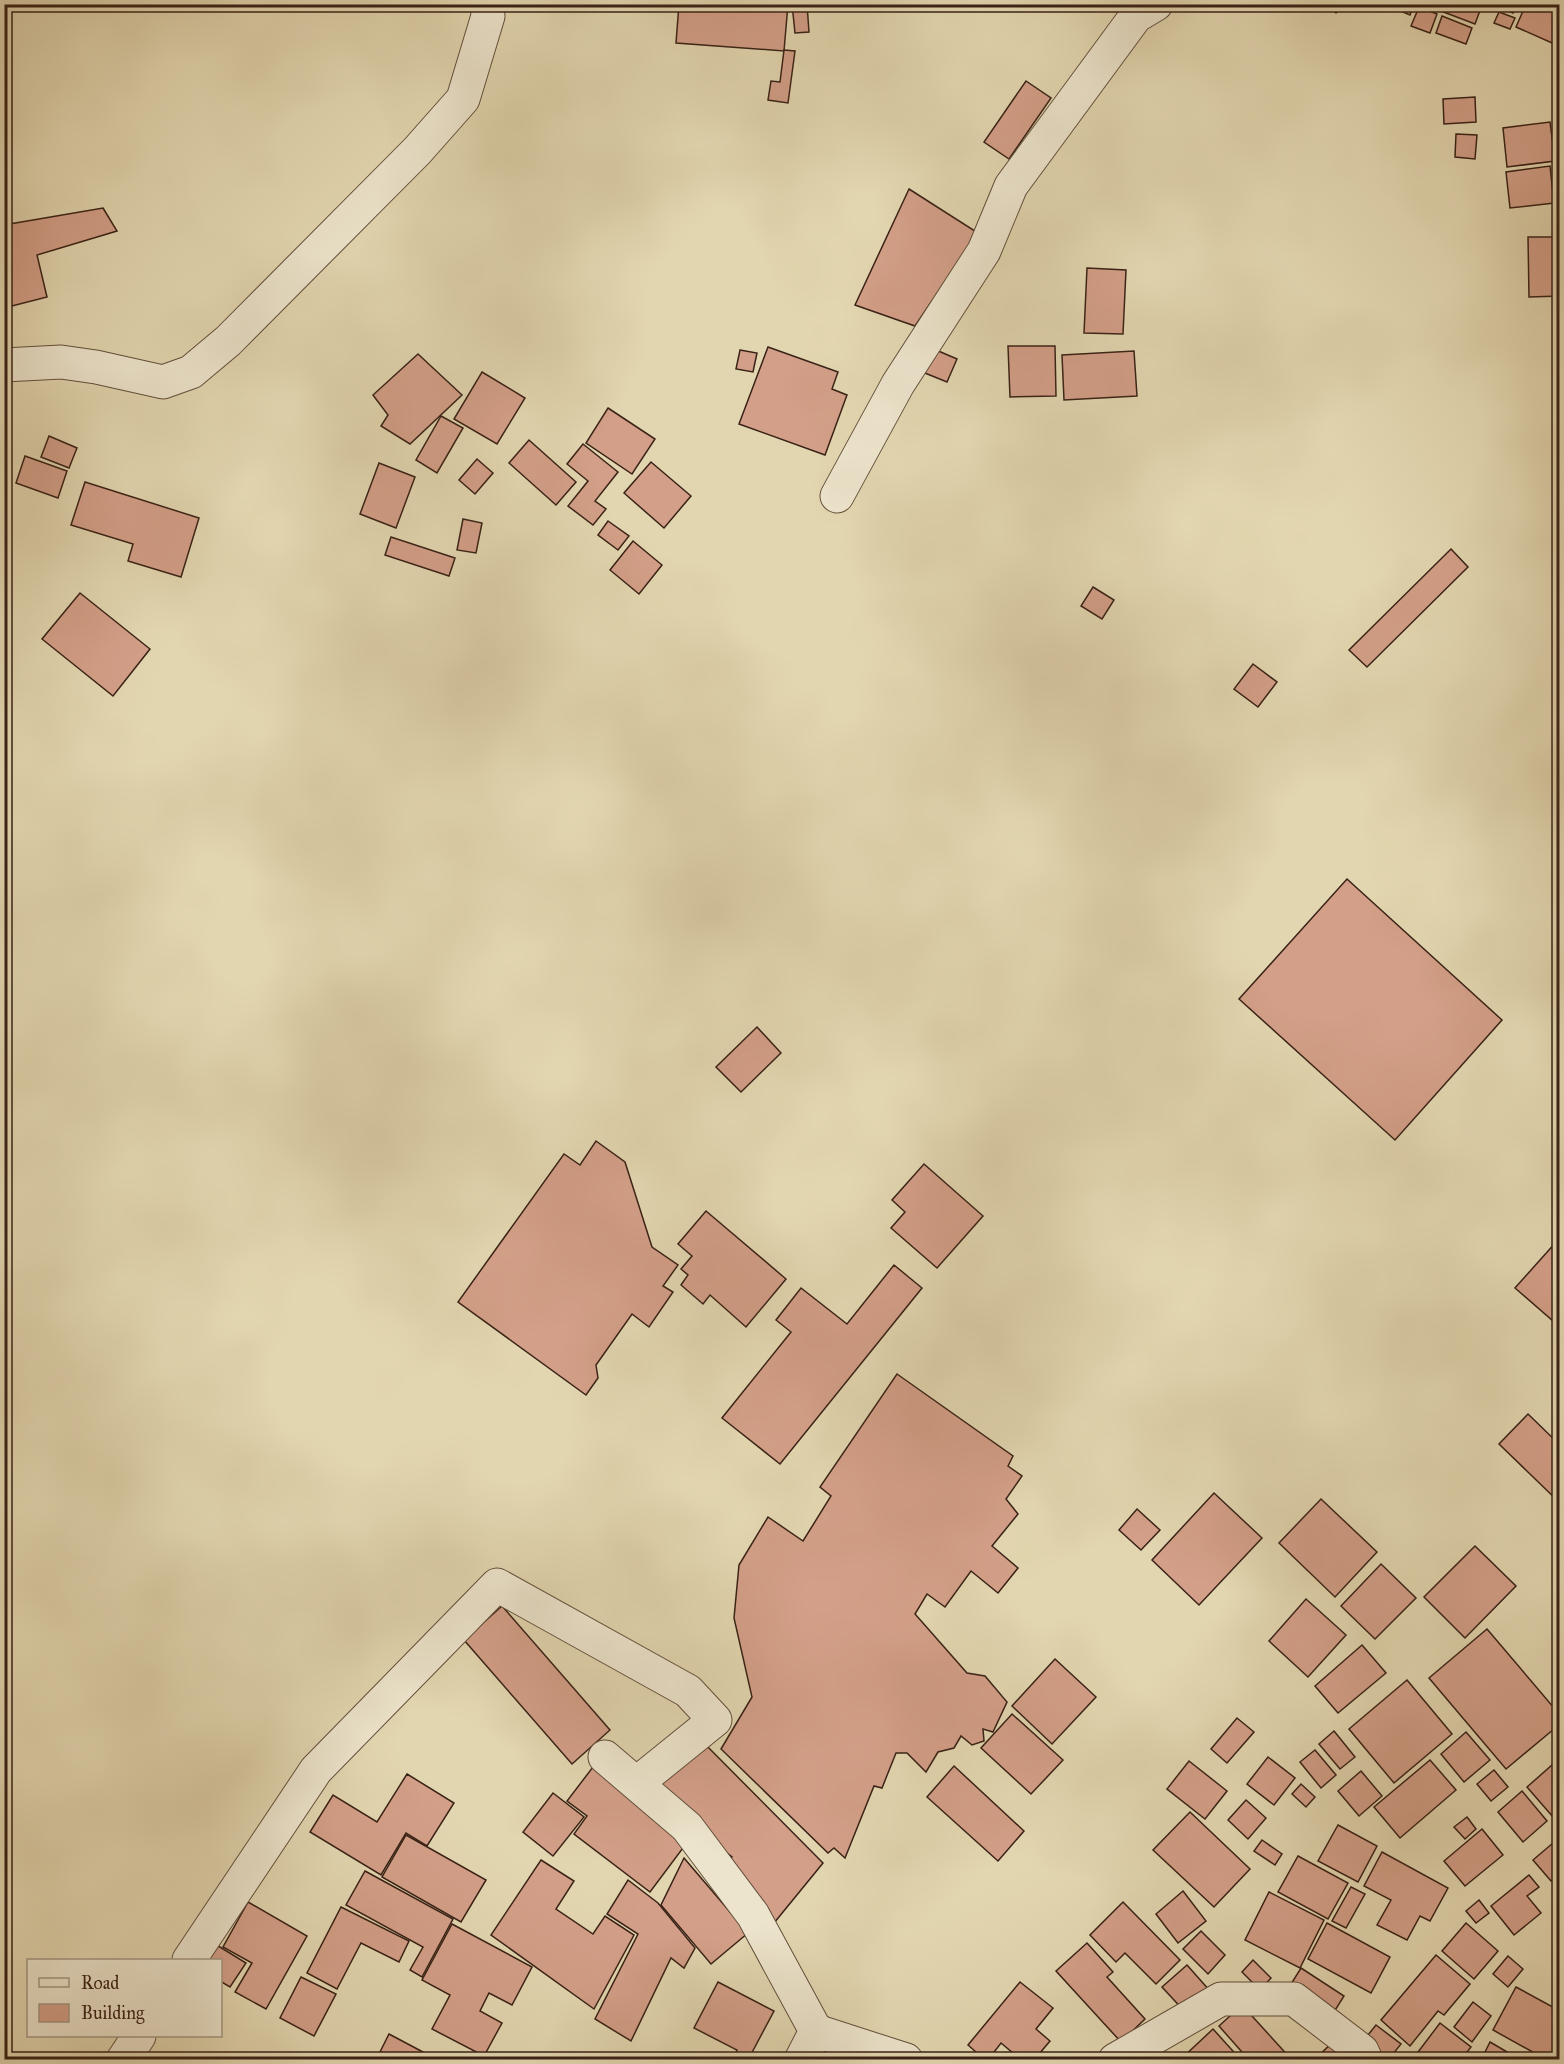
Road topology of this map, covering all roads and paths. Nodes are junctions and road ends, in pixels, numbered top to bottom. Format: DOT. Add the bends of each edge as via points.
graph roads {
  1 [pos="488,4"];
  2 [pos="1156,4"];
  3 [pos="4,365"];
  4 [pos="837,496"];
  5 [pos="605,1757"];
  6 [pos="637,1783"];
  7 [pos="190,1959"];
  8 [pos="816,2031"];
  9 [pos="138,2037"];
  10 [pos="123,2060"];
  11 [pos="801,2060"];
  12 [pos="906,2060"];
  13 [pos="1115,2060"];
  14 [pos="1366,2060"];
  1 -- 3 [label="street" via="488,16 463,99 417,151 228,341 191,372 163,382 61,362"];
  2 -- 4 [label="street" via="1136,16 1011,186 984,251 898,384"];
  5 -- 6 [label="street"];
  6 -- 7 [label="street" via="714,1720 688,1691 497,1585 316,1770"];
  6 -- 8 [label="street" via="687,1827 753,1915"];
  8 -- 11 [label="street"];
  8 -- 12 [label="street"];
  9 -- 10 [label="street"];
  13 -- 14 [label="street" via="1221,1999 1294,1999 1362,2051"];
}
